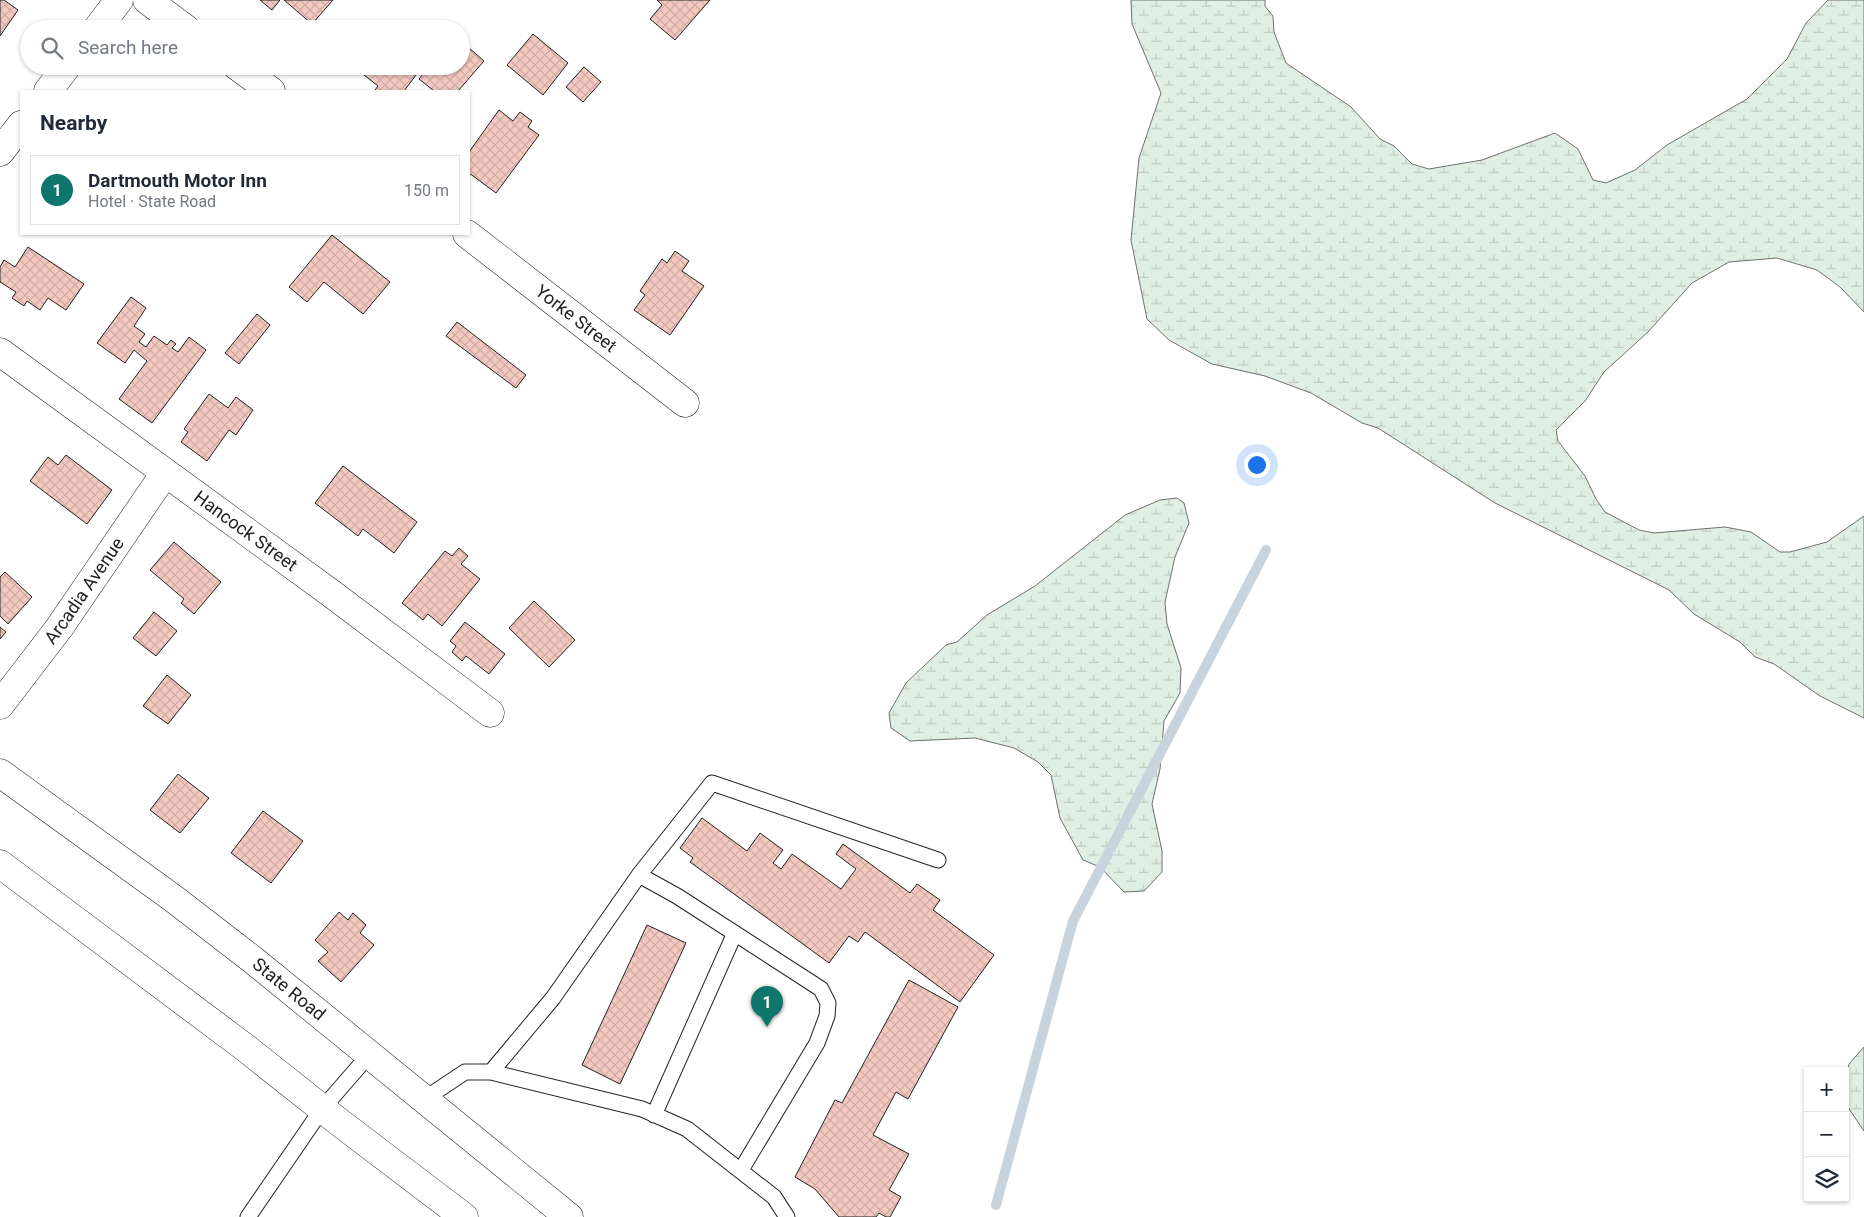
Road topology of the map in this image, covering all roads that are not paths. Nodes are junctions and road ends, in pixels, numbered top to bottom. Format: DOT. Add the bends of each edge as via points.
graph roads {
  1 [pos="119,0"];
  2 [pos="147,0"];
  3 [pos="104,20"];
  4 [pos="174,20"];
  5 [pos="60,75"];
  6 [pos="249,75"];
  7 [pos="49,90"];
  8 [pos="270,90"];
  9 [pos="20,126"];
  10 [pos="0,152"];
  11 [pos="468,235"];
  12 [pos="0,352"];
  13 [pos="685,403"];
  14 [pos="166,473"];
  15 [pos="0,705"];
  16 [pos="490,713"];
  17 [pos="0,773"];
  18 [pos="938,860"];
  19 [pos="0,864"];
  20 [pos="639,875"];
  21 [pos="734,935"];
  22 [pos="369,1055"];
  23 [pos="491,1072"];
  24 [pos="423,1100"];
  25 [pos="322,1109"];
  26 [pos="654,1115"];
  27 [pos="741,1170"];
  28 [pos="248,1217"];
  29 [pos="464,1217"];
  30 [pos="569,1217"];
  31 [pos="786,1217"];
  1 -- 3 [label="street"];
  2 -- 4 [label="street"];
  5 -- 7 [label="street"];
  6 -- 8 [label="street"];
  9 -- 10 [label="street"];
  11 -- 13 [label="street, Yorke Street"];
  12 -- 14 [label="street, Hancock Street"];
  14 -- 15 [label="street, Arcadia Avenue" via="59,628"];
  14 -- 16 [label="street, Hancock Street"];
  17 -- 22 [label="street, State Road" via="174,899"];
  18 -- 20 [label="lane" via="712,783"];
  19 -- 25 [label="street"];
  20 -- 21 [label="lane"];
  20 -- 23 [label="lane" via="553,998"];
  21 -- 26 [label="lane"];
  21 -- 27 [label="lane" via="821,989 828,1003 817,1043"];
  22 -- 24 [label="street, State Road"];
  22 -- 25 [label="lane"];
  23 -- 24 [label="lane" via="465,1072"];
  23 -- 26 [label="lane" via="642,1109"];
  24 -- 30 [label="street, State Road"];
  25 -- 28 [label="lane"];
  25 -- 29 [label="street"];
  26 -- 27 [label="lane" via="687,1130"];
  27 -- 31 [label="lane" via="774,1197"];
}
